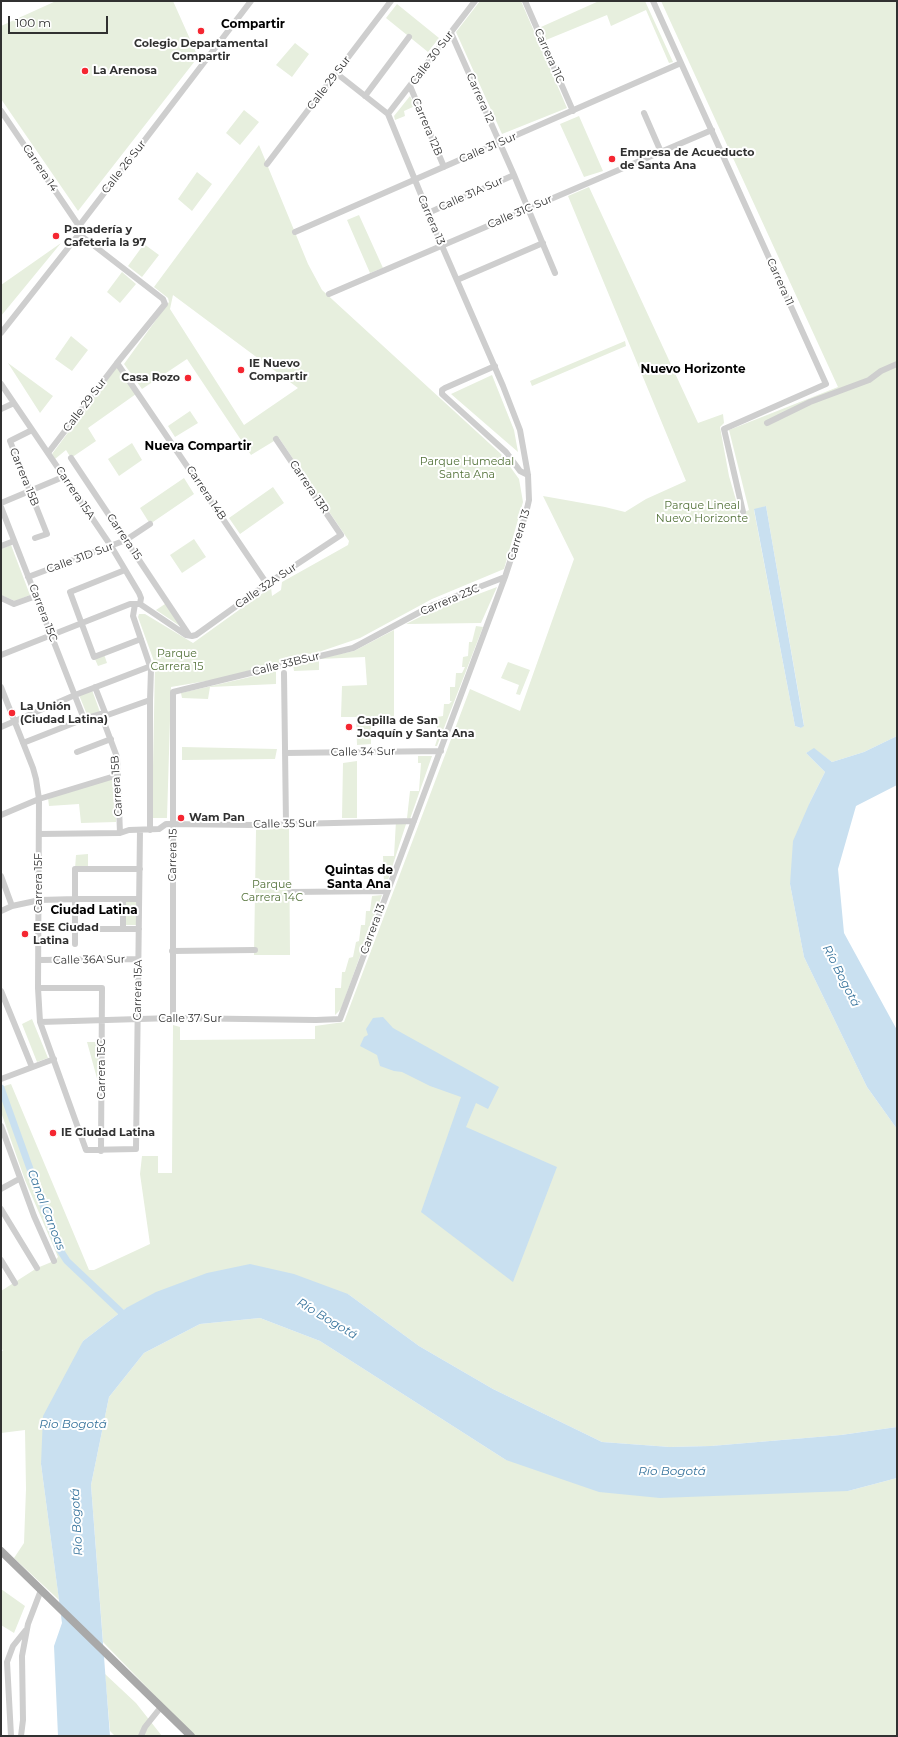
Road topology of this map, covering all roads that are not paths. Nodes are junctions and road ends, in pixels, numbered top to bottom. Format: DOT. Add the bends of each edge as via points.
graph roads {
  1 [pos="251,1"];
  2 [pos="391,1"];
  3 [pos="476,1"];
  4 [pos="525,1"];
  5 [pos="653,1"];
  6 [pos="451,33"];
  7 [pos="409,37"];
  8 [pos="681,64"];
  9 [pos="336,73"];
  10 [pos="410,86"];
  11 [pos="365,96"];
  12 [pos="1,111"];
  13 [pos="573,111"];
  14 [pos="644,113"];
  15 [pos="388,114"];
  16 [pos="712,130"];
  17 [pos="500,143"];
  18 [pos="661,152"];
  19 [pos="267,164"];
  20 [pos="444,167"];
  21 [pos="514,175"];
  22 [pos="414,180"];
  23 [pos="529,208"];
  24 [pos="428,214"];
  25 [pos="79,226"];
  26 [pos="295,232"];
  27 [pos="79,234"];
  28 [pos="543,243"];
  29 [pos="442,246"];
  30 [pos="556,273"];
  31 [pos="457,280"];
  32 [pos="329,294"];
  33 [pos="1,333"];
  34 [pos="117,363"];
  35 [pos="897,364"];
  36 [pos="495,366"];
  37 [pos="1,384"];
  38 [pos="14,404"];
  39 [pos="1,408"];
  40 [pos="767,423"];
  41 [pos="32,430"];
  42 [pos="276,439"];
  43 [pos="48,453"];
  44 [pos="525,455"];
  45 [pos="71,458"];
  46 [pos="513,461"];
  47 [pos="528,475"];
  48 [pos="63,477"];
  49 [pos="29,491"];
  50 [pos="1,503"];
  51 [pos="1,507"];
  52 [pos="743,512"];
  53 [pos="150,524"];
  54 [pos="341,535"];
  55 [pos="35,538"];
  56 [pos="14,540"];
  57 [pos="126,540"];
  58 [pos="1,546"];
  59 [pos="111,546"];
  60 [pos="125,570"];
  61 [pos="28,577"];
  62 [pos="505,577"];
  63 [pos="267,584"];
  64 [pos="36,596"];
  65 [pos="1,598"];
  66 [pos="138,604"];
  67 [pos="81,624"];
  68 [pos="395,626"];
  69 [pos="51,635"];
  70 [pos="190,636"];
  71 [pos="141,639"];
  72 [pos="2,654"];
  73 [pos="151,666"];
  74 [pos="284,673"];
  75 [pos="96,686"];
  76 [pos="1,688"];
  77 [pos="173,692"];
  78 [pos="75,695"];
  79 [pos="150,700"];
  80 [pos="104,716"];
  81 [pos="84,719"];
  82 [pos="15,721"];
  83 [pos="1,726"];
  84 [pos="112,739"];
  85 [pos="23,742"];
  86 [pos="441,751"];
  87 [pos="77,752"];
  88 [pos="285,753"];
  89 [pos="118,775"];
  90 [pos="39,799"];
  91 [pos="1,815"];
  92 [pos="414,821"];
  93 [pos="286,824"];
  94 [pos="174,825"];
  95 [pos="140,830"];
  96 [pos="150,830"];
  97 [pos="120,833"];
  98 [pos="39,834"];
  99 [pos="140,869"];
  100 [pos="1,878"];
  101 [pos="387,891"];
  102 [pos="290,892"];
  103 [pos="76,898"];
  104 [pos="123,899"];
  105 [pos="139,899"];
  106 [pos="40,900"];
  107 [pos="12,906"];
  108 [pos="1,911"];
  109 [pos="76,929"];
  110 [pos="123,929"];
  111 [pos="139,929"];
  112 [pos="75,944"];
  113 [pos="254,950"];
  114 [pos="172,951"];
  115 [pos="138,959"];
  116 [pos="39,960"];
  117 [pos="38,988"];
  118 [pos="1,991"];
  119 [pos="173,1018"];
  120 [pos="340,1018"];
  121 [pos="138,1019"];
  122 [pos="102,1020"];
  123 [pos="40,1022"];
  124 [pos="54,1059"];
  125 [pos="32,1067"];
  126 [pos="1,1079"];
  127 [pos="1,1126"];
  128 [pos="101,1151"];
  129 [pos="19,1179"];
  130 [pos="1,1189"];
  131 [pos="1,1209"];
  132 [pos="1,1260"];
  133 [pos="54,1261"];
  134 [pos="37,1268"];
  135 [pos="15,1283"];
  136 [pos="1,1551"];
  137 [pos="41,1590"];
  138 [pos="28,1624"];
  139 [pos="161,1707"];
  140 [pos="11,1736"];
  141 [pos="20,1736"];
  142 [pos="141,1736"];
  143 [pos="190,1736"];
  1 -- 25 [label="street, Calle 26 Sur"];
  2 -- 9 [label="street, Calle 29 Sur"];
  3 -- 6 [label="street, Calle 30 Sur"];
  4 -- 13 [label="street, Carrera 11C"];
  5 -- 8 [label="street, Carrera 11"];
  6 -- 10 [label="street, Calle 30 Sur"];
  6 -- 17 [label="street, Carrera 12"];
  7 -- 11 [label="street"];
  8 -- 13 [label="street, Calle 31 Sur"];
  8 -- 16 [label="street, Carrera 11"];
  9 -- 11 [label="street"];
  9 -- 19 [label="street, Calle 29 Sur"];
  10 -- 15 [label="street, Calle 30 Sur"];
  10 -- 20 [label="street, Carrera 12B"];
  11 -- 15 [label="street"];
  12 -- 25 [label="street, Carrera 14"];
  13 -- 17 [label="street, Calle 31 Sur"];
  14 -- 18 [label="street"];
  15 -- 22 [label="street, Carrera 13"];
  16 -- 18 [label="street, Calle 31C Sur"];
  16 -- 52 [label="street, Carrera 11" via="826,384 724,428"];
  17 -- 20 [label="street, Calle 31 Sur"];
  17 -- 21 [label="street, Carrera 12"];
  18 -- 23 [label="street, Calle 31C Sur"];
  20 -- 22 [label="street, Calle 31 Sur"];
  21 -- 23 [label="street, Carrera 12"];
  21 -- 24 [label="street, Calle 31A Sur"];
  22 -- 24 [label="street, Carrera 13"];
  22 -- 26 [label="street, Calle 31 Sur"];
  23 -- 28 [label="street, Carrera 12"];
  23 -- 29 [label="street, Calle 31C Sur"];
  24 -- 29 [label="street, Carrera 13"];
  25 -- 27 [label="street"];
  27 -- 33 [label="street"];
  27 -- 34 [label="street, Calle 29 Sur" via="165,301"];
  28 -- 30 [label="street, Carrera 12"];
  28 -- 31 [label="street"];
  29 -- 31 [label="street, Carrera 13"];
  29 -- 32 [label="street, Calle 31C Sur"];
  31 -- 36 [label="street, Carrera 13"];
  34 -- 43 [label="street, Calle 29 Sur"];
  34 -- 63 [label="street, Carrera 14B"];
  35 -- 40 [label="street" via="869,380 810,402"];
  36 -- 44 [label="street, Carrera 13" via="520,430"];
  36 -- 46 [label="street" via="442,390 445,398"];
  37 -- 38 [label="street, Carrera 15A"];
  38 -- 39 [label="street"];
  38 -- 41 [label="street, Carrera 15A"];
  41 -- 43 [label="street, Carrera 15A"];
  41 -- 49 [label="street, Carrera 15B" via="10,441"];
  42 -- 54 [label="street, Carrera 13R"];
  43 -- 48 [label="street, Carrera 15A"];
  44 -- 46 [label="street"];
  44 -- 47 [label="street, Carrera 13"];
  45 -- 57 [label="street, Carrera 15"];
  46 -- 47 [label="street" via="520,471"];
  47 -- 62 [label="street, Carrera 13" via="529,500"];
  48 -- 49 [label="street"];
  48 -- 59 [label="street, Carrera 15A"];
  49 -- 50 [label="street"];
  49 -- 55 [label="street, Carrera 15B" via="47,534"];
  51 -- 56 [label="street, Carrera 15C"];
  53 -- 57 [label="street, Calle 31D Sur"];
  54 -- 63 [label="street, Calle 32A Sur"];
  56 -- 58 [label="street"];
  56 -- 61 [label="street, Carrera 15C"];
  57 -- 59 [label="street, Calle 31D Sur"];
  57 -- 70 [label="street, Carrera 15"];
  59 -- 60 [label="street, Carrera 15A"];
  59 -- 61 [label="street, Calle 31D Sur"];
  60 -- 66 [label="street, Carrera 15A" via="141,598"];
  60 -- 67 [label="street" via="70,592"];
  61 -- 64 [label="street, Carrera 15C"];
  62 -- 68 [label="street, Carrera 23C" via="433,605"];
  62 -- 86 [label="street, Carrera 13"];
  63 -- 70 [label="street, Calle 32A Sur" via="196,635"];
  64 -- 65 [label="street" via="14,604"];
  64 -- 69 [label="street, Carrera 15C"];
  66 -- 67 [label="street" via="121,607"];
  66 -- 70 [label="street"];
  66 -- 71 [label="street, Carrera 15A" via="133,616"];
  67 -- 69 [label="street"];
  67 -- 71 [label="street" via="94,657"];
  68 -- 77 [label="street, Calle 33BSur" via="353,648"];
  69 -- 72 [label="street"];
  69 -- 78 [label="street, Carrera 15C"];
  71 -- 73 [label="street, Carrera 15A"];
  73 -- 75 [label="street"];
  73 -- 79 [label="street, Carrera 15A"];
  74 -- 88 [label="street"];
  75 -- 78 [label="street"];
  75 -- 80 [label="street, Carrera 15B"];
  76 -- 82 [label="street, Carrera 15F"];
  77 -- 94 [label="street, Carrera 15"];
  78 -- 81 [label="street, Carrera 15C"];
  78 -- 82 [label="street"];
  79 -- 80 [label="street"];
  79 -- 96 [label="street, Carrera 15A"];
  80 -- 81 [label="street" via="101,714"];
  80 -- 84 [label="street, Carrera 15B"];
  81 -- 85 [label="street"];
  82 -- 83 [label="street"];
  82 -- 85 [label="street, Carrera 15F"];
  84 -- 87 [label="street"];
  84 -- 89 [label="street, Carrera 15B"];
  85 -- 90 [label="street, Carrera 15F" via="36,778"];
  86 -- 88 [label="street, Calle 34 Sur"];
  86 -- 92 [label="street, Carrera 13"];
  88 -- 93 [label="street"];
  89 -- 90 [label="street"];
  89 -- 97 [label="street, Carrera 15B"];
  90 -- 91 [label="street"];
  90 -- 98 [label="street, Carrera 15F"];
  92 -- 93 [label="street, Calle 35 Sur"];
  92 -- 101 [label="street, Carrera 13"];
  93 -- 94 [label="street, Calle 35 Sur"];
  94 -- 96 [label="street, Calle 35 Sur" via="166,824 159,829"];
  94 -- 114 [label="street, Carrera 15"];
  95 -- 96 [label="street, Calle 35 Sur"];
  95 -- 97 [label="street, Calle 35 Sur"];
  95 -- 99 [label="street, Carrera 15A"];
  97 -- 98 [label="street, Calle 35 Sur"];
  98 -- 106 [label="street, Carrera 15F"];
  99 -- 103 [label="street" via="75,869"];
  99 -- 105 [label="street, Carrera 15A"];
  100 -- 107 [label="street"];
  101 -- 102 [label="street"];
  101 -- 120 [label="street, Carrera 13"];
  103 -- 104 [label="street"];
  103 -- 106 [label="street"];
  103 -- 109 [label="street"];
  104 -- 105 [label="street"];
  104 -- 110 [label="street"];
  105 -- 111 [label="street, Carrera 15A"];
  106 -- 107 [label="street"];
  106 -- 116 [label="street, Carrera 15F"];
  107 -- 108 [label="street"];
  109 -- 110 [label="street"];
  109 -- 112 [label="street"];
  110 -- 111 [label="street"];
  111 -- 115 [label="street, Carrera 15A"];
  113 -- 114 [label="street"];
  114 -- 119 [label="street, Carrera 15"];
  115 -- 116 [label="street, Calle 36A Sur"];
  115 -- 121 [label="street, Carrera 15A"];
  116 -- 117 [label="street, Carrera 15F"];
  117 -- 122 [label="street, Carrera 15C" via="102,988"];
  117 -- 123 [label="street, Carrera 15F"];
  118 -- 125 [label="street"];
  119 -- 120 [label="street, Calle 37 Sur"];
  119 -- 121 [label="street, Calle 37 Sur"];
  121 -- 122 [label="street, Calle 37 Sur"];
  121 -- 128 [label="street, Carrera 15A" via="136,1149"];
  122 -- 123 [label="street, Calle 37 Sur"];
  122 -- 128 [label="street, Carrera 15C"];
  123 -- 124 [label="street, Carrera 15F"];
  124 -- 125 [label="street"];
  124 -- 128 [label="street, Carrera 15F" via="86,1150"];
  125 -- 126 [label="street"];
  127 -- 129 [label="street"];
  129 -- 130 [label="street"];
  129 -- 133 [label="street"];
  131 -- 134 [label="street"];
  132 -- 135 [label="street"];
  136 -- 137 [label="main road"];
  137 -- 138 [label="street"];
  137 -- 139 [label="main road"];
  138 -- 140 [label="street" via="13,1646 7,1662"];
  138 -- 141 [label="street" via="22,1656 23,1720"];
  139 -- 142 [label="street"];
  139 -- 143 [label="main road"];
}
